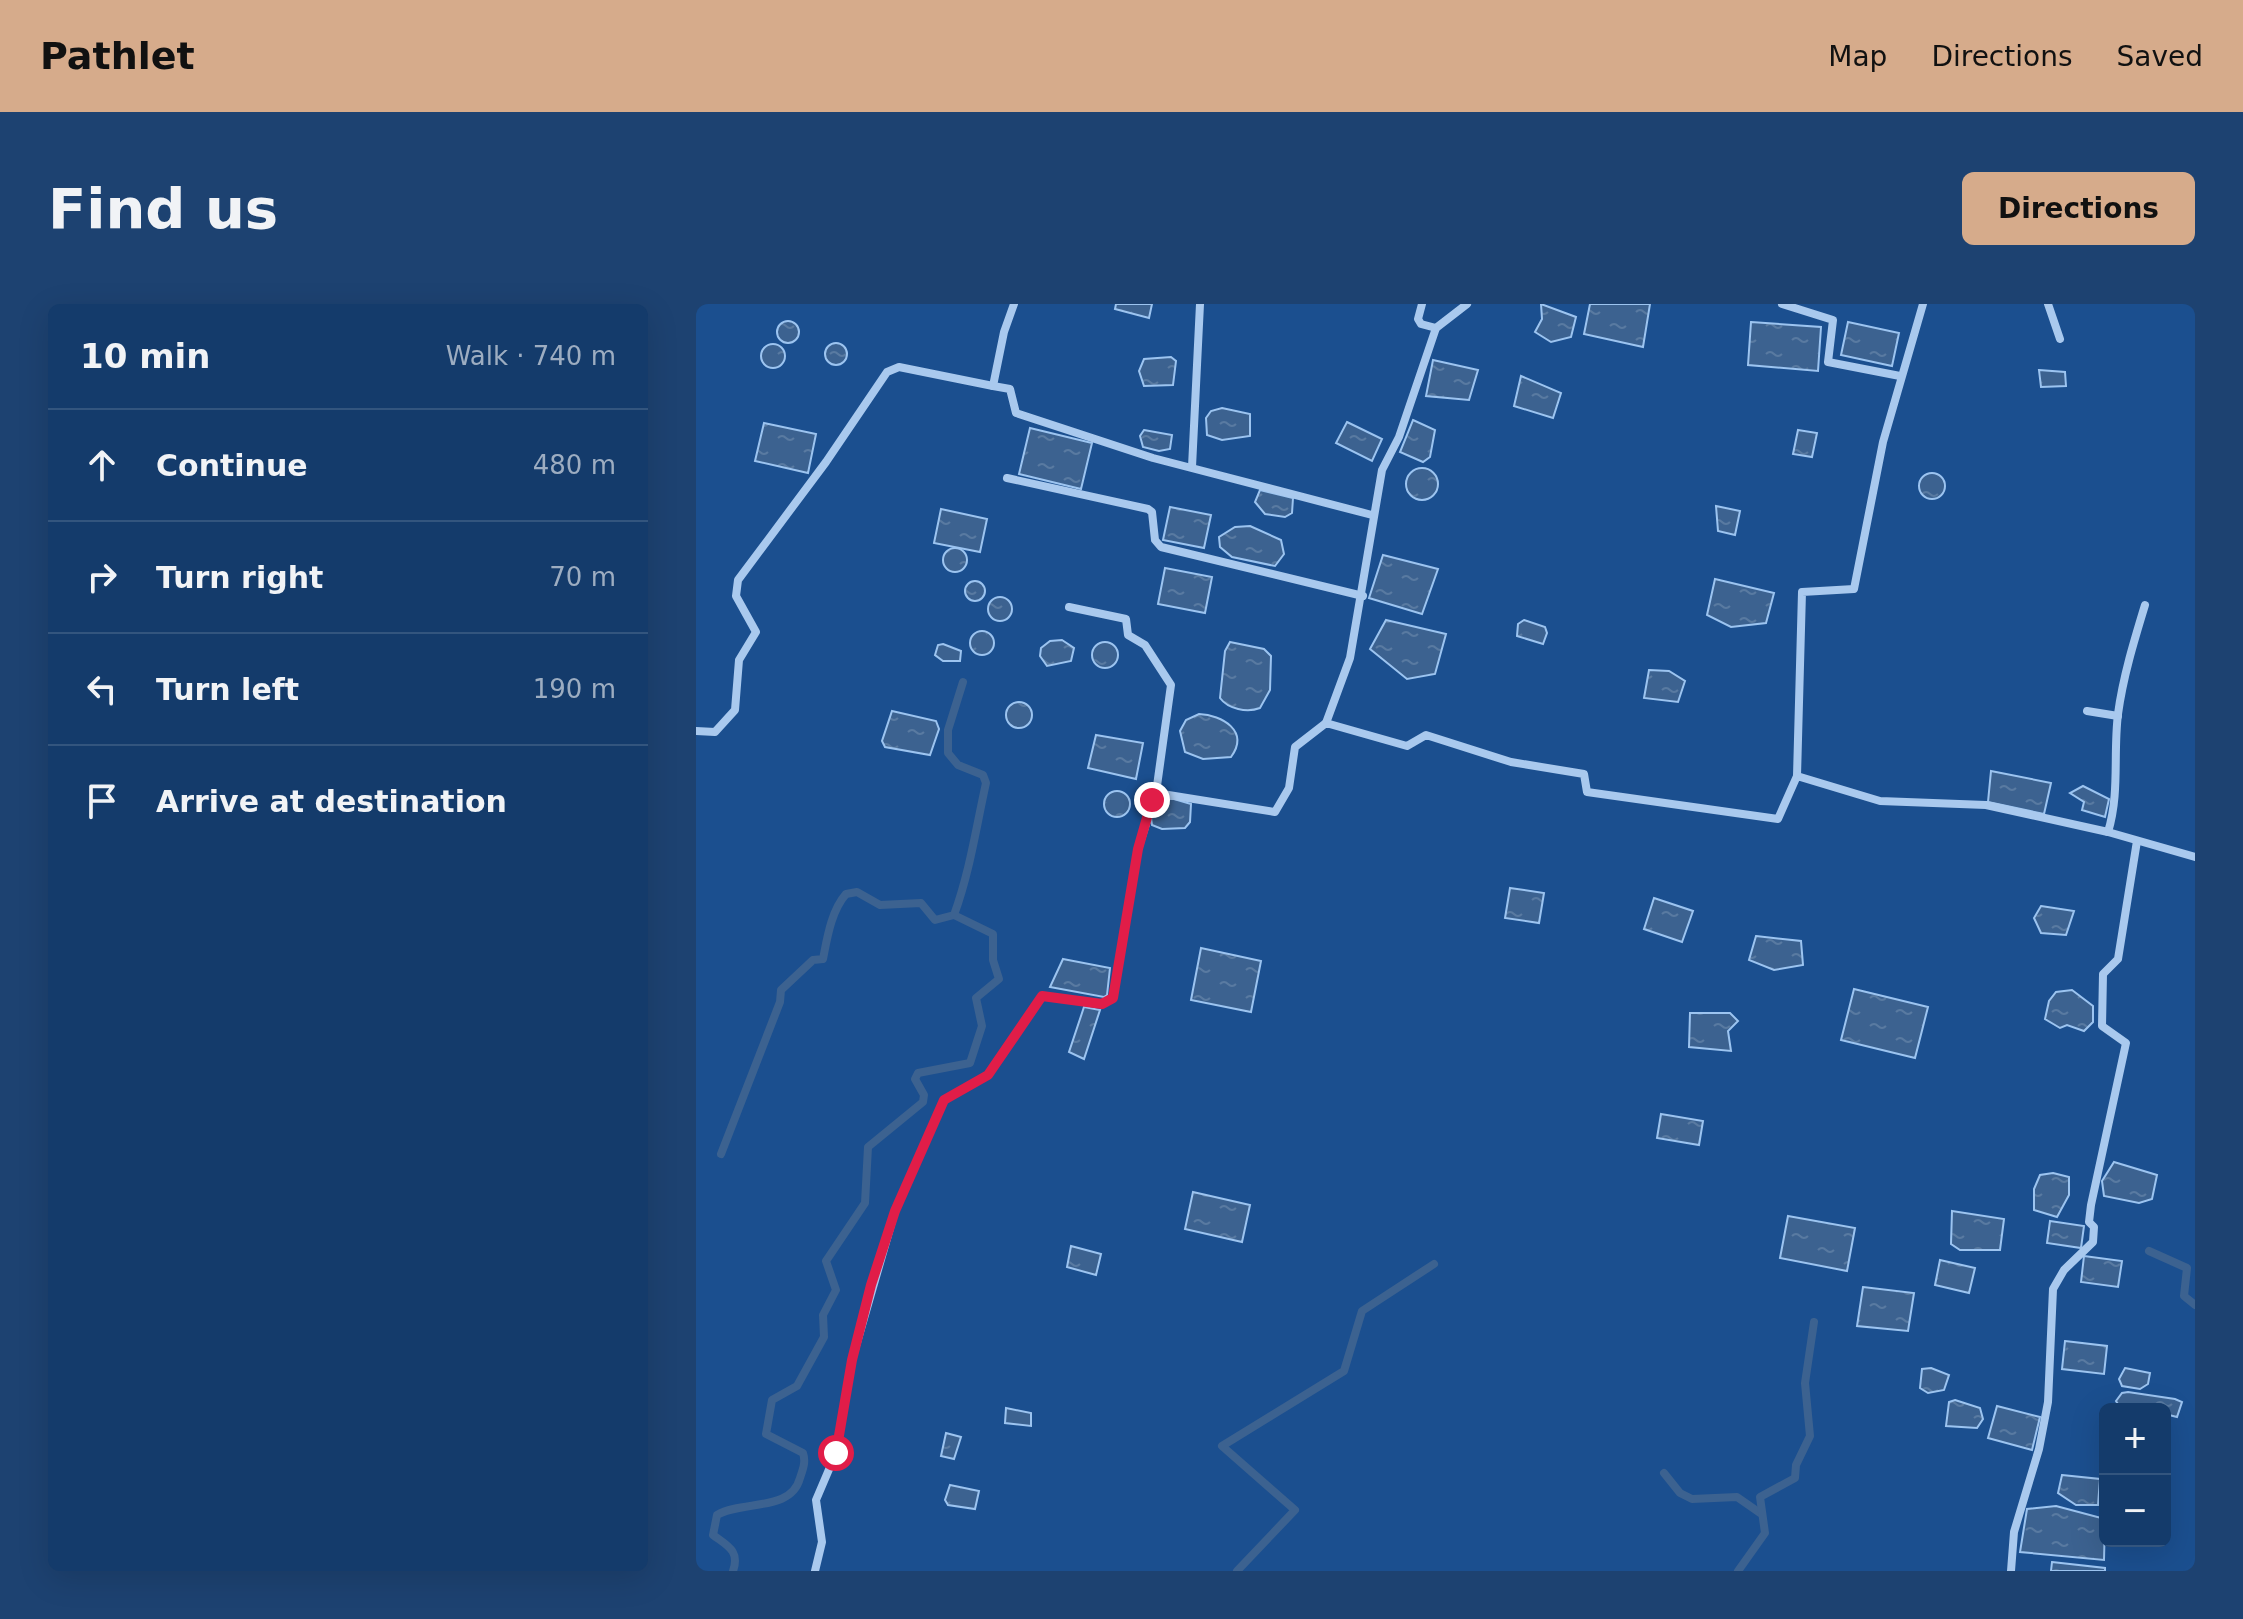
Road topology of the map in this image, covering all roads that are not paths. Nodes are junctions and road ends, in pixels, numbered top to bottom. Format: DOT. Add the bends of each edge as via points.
graph roads {
  1 [pos="1014,304"];
  2 [pos="1200,304"];
  3 [pos="1422,304"];
  4 [pos="1467,304"];
  5 [pos="1782,304"];
  6 [pos="1923,304"];
  7 [pos="2048,304"];
  8 [pos="1436,328"];
  9 [pos="2060,339"];
  10 [pos="1900,376"];
  11 [pos="993,386"];
  12 [pos="1192,467"];
  13 [pos="1007,478"];
  14 [pos="1372,515"];
  15 [pos="1363,596"];
  16 [pos="2145,605"];
  17 [pos="1069,607"];
  18 [pos="2087,711"];
  19 [pos="2118,716"];
  20 [pos="1326,723"];
  21 [pos="696,731"];
  22 [pos="1797,776"];
  23 [pos="1156,793"];
  24 [pos="2108,832"];
  25 [pos="2137,841"];
  26 [pos="2195,857"];
  27 [pos="815,1571"];
  28 [pos="2011,1571"];
  1 -- 11 [label="street"];
  2 -- 12 [label="street"];
  3 -- 8 [label="street" via="1418,319"];
  4 -- 8 [label="street"];
  5 -- 10 [label="street" via="1833,320 1828,362"];
  6 -- 10 [label="street"];
  7 -- 9 [label="street"];
  8 -- 14 [label="street" via="1399,437 1382,470"];
  10 -- 22 [label="street" via="1854,589 1802,592"];
  11 -- 12 [label="street" via="1010,389 1016,413"];
  11 -- 21 [label="street" via="899,367 887,372 738,580 736,596 756,632 739,660 735,710 715,732"];
  12 -- 14 [label="street"];
  13 -- 15 [label="street" via="1148,509 1161,547"];
  14 -- 15 [label="street"];
  15 -- 20 [label="street" via="1350,658"];
  16 -- 19 [label="street"];
  17 -- 23 [label="street" via="1126,619 1128,635 1145,645 1171,685"];
  18 -- 19 [label="street"];
  19 -- 24 [label="street" via="2117,793"];
  20 -- 22 [label="street" via="1407,746 1426,735 1511,762 1584,774 1587,792 1778,819"];
  20 -- 23 [label="street" via="1295,747 1289,788 1275,812"];
  22 -- 24 [label="street" via="1880,801 1986,805"];
  23 -- 27 [label="street" via="1138,849 1113,998 1102,1004 1042,996 988,1075 944,1100 895,1211 852,1360 836,1453 816,1500 822,1542"];
  24 -- 25 [label="street"];
  25 -- 26 [label="street"];
  25 -- 28 [label="street" via="2118,959 2103,974 2102,1026 2126,1043 2091,1205 2093,1242 2053,1289 2048,1402 2014,1532"];
}
